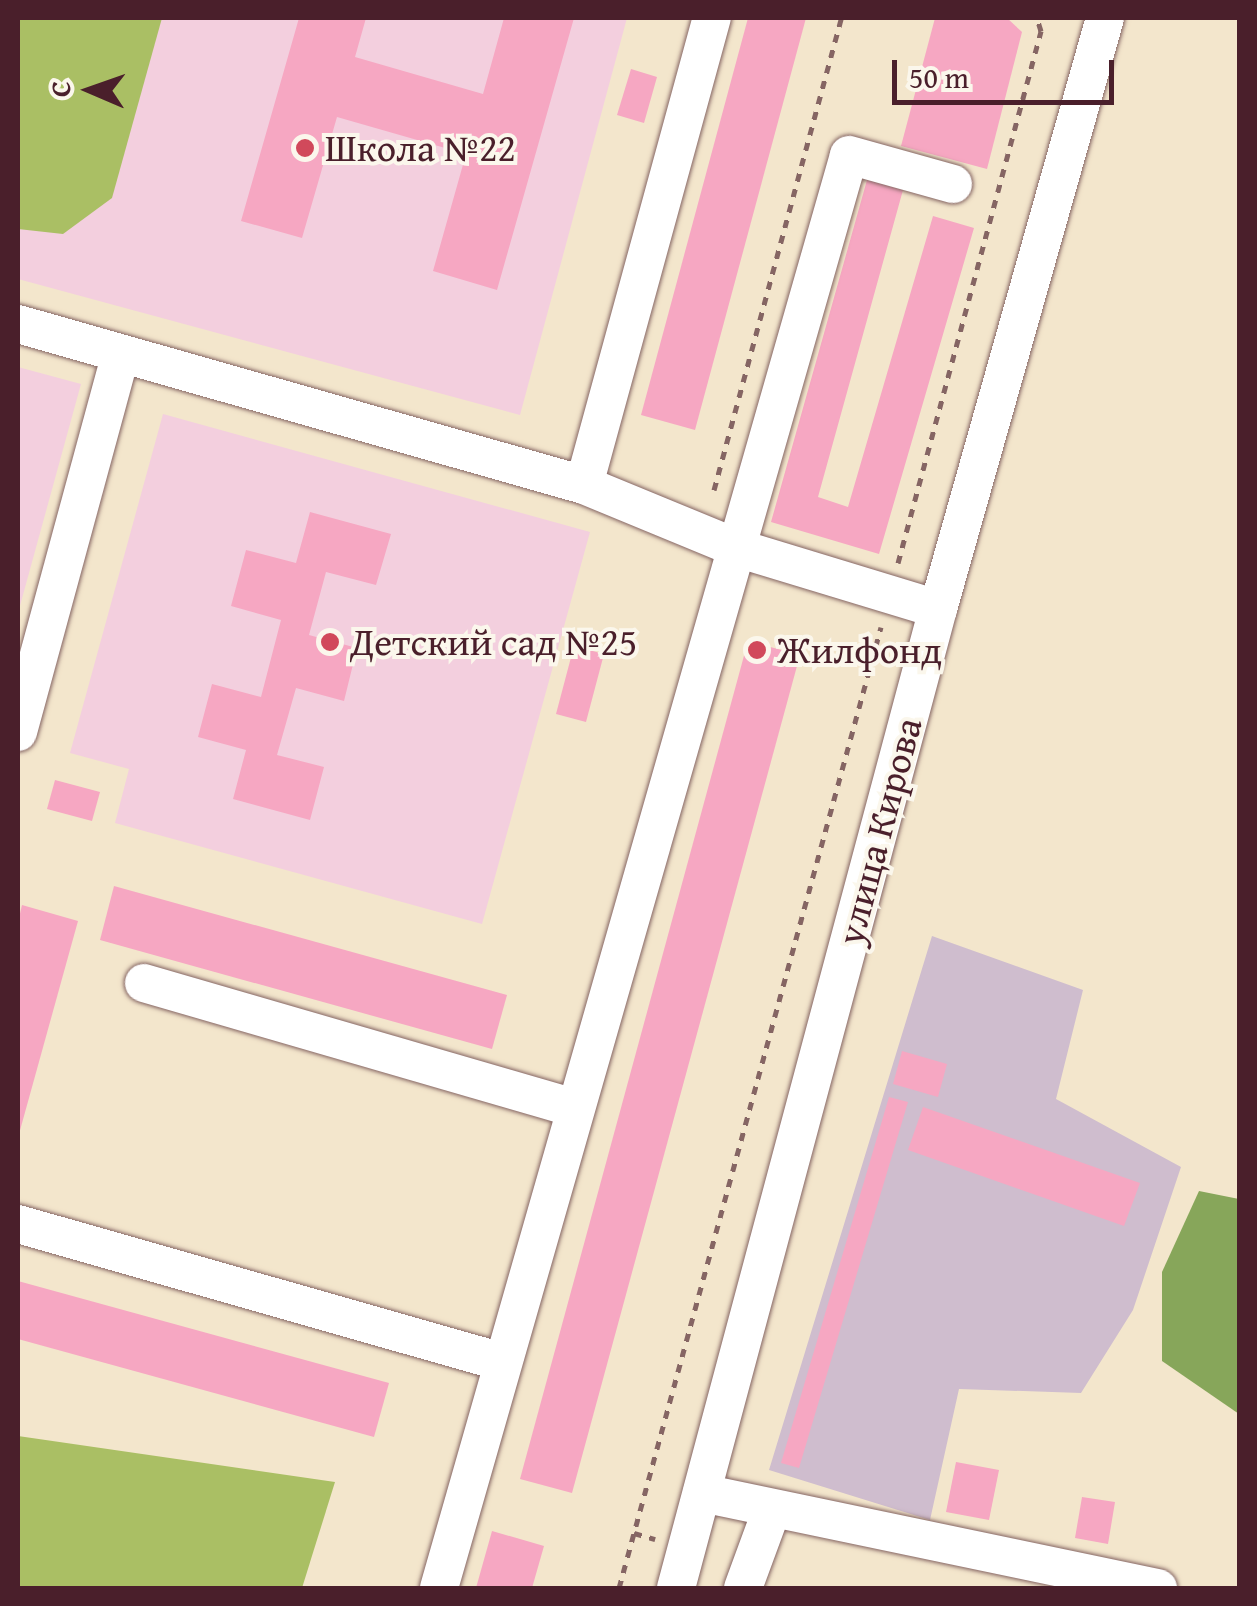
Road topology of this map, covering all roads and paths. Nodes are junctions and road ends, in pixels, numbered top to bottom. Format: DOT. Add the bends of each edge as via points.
graph roads {
  1 [pos="712,18"];
  2 [pos="842,18"];
  3 [pos="1038,18"];
  4 [pos="1105,18"];
  5 [pos="953,184"];
  6 [pos="18,324"];
  7 [pos="120,354"];
  8 [pos="584,485"];
  9 [pos="714,490"];
  10 [pos="737,548"];
  11 [pos="889,596"];
  12 [pos="938,610"];
  13 [pos="18,732"];
  14 [pos="144,982"];
  15 [pos="575,1108"];
  16 [pos="18,1224"];
  17 [pos="502,1362"];
  18 [pos="702,1493"];
  19 [pos="772,1509"];
  20 [pos="439,1588"];
  21 [pos="618,1588"];
  22 [pos="676,1588"];
  23 [pos="744,1588"];
  24 [pos="1158,1588"];
  1 -- 8 [label="street"];
  2 -- 9 [label="path"];
  3 -- 11 [label="path" via="1041,32"];
  4 -- 12 [label="street, улица Кирова"];
  5 -- 10 [label="street" via="849,155"];
  6 -- 7 [label="street"];
  7 -- 8 [label="street"];
  7 -- 13 [label="street"];
  8 -- 10 [label="street"];
  10 -- 11 [label="street"];
  10 -- 15 [label="street"];
  11 -- 12 [label="street"];
  11 -- 21 [label="path"];
  12 -- 18 [label="street, улица Кирова"];
  14 -- 15 [label="street"];
  15 -- 17 [label="street"];
  16 -- 17 [label="street"];
  17 -- 20 [label="street"];
  18 -- 19 [label="street"];
  18 -- 22 [label="street, улица Кирова"];
  19 -- 23 [label="street"];
  19 -- 24 [label="street"];
}
